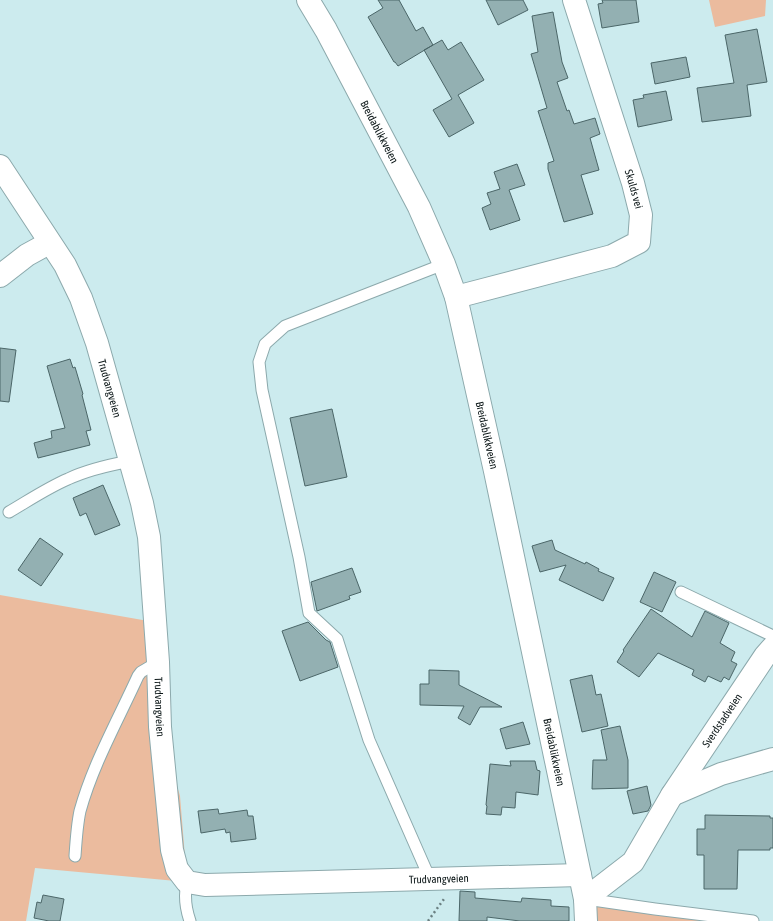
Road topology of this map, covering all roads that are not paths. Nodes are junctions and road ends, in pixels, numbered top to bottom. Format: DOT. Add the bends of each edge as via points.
graph roads {
  1 [pos="308,0"];
  2 [pos="574,0"];
  3 [pos="0,166"];
  4 [pos="49,243"];
  5 [pos="444,264"];
  6 [pos="0,276"];
  7 [pos="456,298"];
  8 [pos="130,460"];
  9 [pos="9,512"];
  10 [pos="681,592"];
  11 [pos="772,646"];
  12 [pos="158,662"];
  13 [pos="773,759"];
  14 [pos="672,795"];
  15 [pos="75,856"];
  16 [pos="580,875"];
  17 [pos="430,879"];
  18 [pos="187,882"];
  19 [pos="585,899"];
  20 [pos="190,921"];
  21 [pos="586,921"];
  22 [pos="753,921"];
  1 -- 5 [label="street, Breidablikkveien" via="419,207"];
  2 -- 7 [label="street, Skulds vei" via="633,183 641,215 639,242 612,256"];
  3 -- 4 [label="street, Trudvangveien"];
  4 -- 6 [label="street" via="27,255"];
  4 -- 8 [label="street, Trudvangveien" via="65,265 81,298"];
  5 -- 7 [label="street, Breidablikkveien"];
  5 -- 17 [label="lane" via="285,326 265,344 259,362 262,390 300,557 309,613 337,639 369,740"];
  7 -- 16 [label="street, Breidablikkveien"];
  8 -- 9 [label="lane" via="68,478"];
  8 -- 12 [label="street, Trudvangveien" via="149,537"];
  10 -- 11 [label="lane"];
  11 -- 14 [label="street, Sverdstadveien"];
  12 -- 15 [label="lane" via="138,676 101,755 80,811"];
  12 -- 18 [label="street, Trudvangveien" via="160,727 172,850 177,869"];
  13 -- 14 [label="street" via="721,774"];
  14 -- 19 [label="street, Sverdstadveien" via="633,862"];
  16 -- 17 [label="street, Trudvangveien"];
  16 -- 19 [label="street, Breidablikkveien"];
  17 -- 18 [label="street, Trudvangveien" via="205,885"];
  18 -- 20 [label="lane" via="184,895"];
  19 -- 21 [label="street"];
  19 -- 22 [label="lane"];
}
